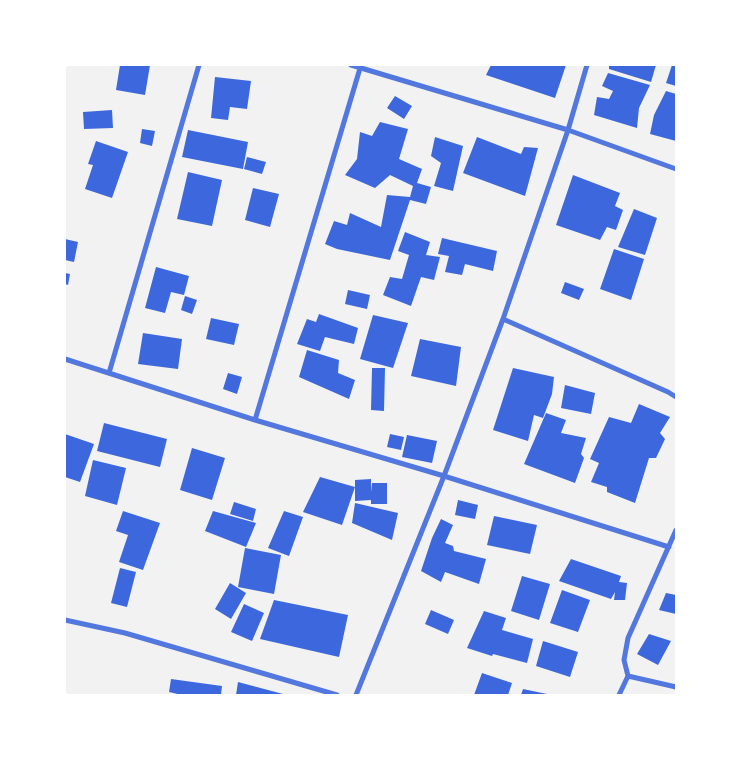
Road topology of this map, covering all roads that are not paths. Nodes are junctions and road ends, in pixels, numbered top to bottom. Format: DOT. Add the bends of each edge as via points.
graph roads {
  1 [pos="199,65"];
  2 [pos="351,65"];
  3 [pos="587,65"];
  4 [pos="361,66"];
  5 [pos="568,130"];
  6 [pos="676,169"];
  7 [pos="503,319"];
  8 [pos="65,359"];
  9 [pos="109,373"];
  10 [pos="676,397"];
  11 [pos="256,420"];
  12 [pos="444,476"];
  13 [pos="676,530"];
  14 [pos="669,547"];
  15 [pos="65,620"];
  16 [pos="628,676"];
  17 [pos="676,687"];
  18 [pos="337,695"];
  19 [pos="356,695"];
  20 [pos="619,695"];
  1 -- 9 [label="street"];
  2 -- 4 [label="street"];
  3 -- 5 [label="street"];
  4 -- 5 [label="street"];
  4 -- 11 [label="street"];
  5 -- 6 [label="street"];
  5 -- 7 [label="street"];
  7 -- 10 [label="street"];
  7 -- 12 [label="street"];
  8 -- 9 [label="street"];
  9 -- 11 [label="street"];
  11 -- 12 [label="street"];
  12 -- 14 [label="street"];
  12 -- 19 [label="street"];
  13 -- 14 [label="street"];
  14 -- 16 [label="street" via="628,638 624,660"];
  15 -- 18 [label="street" via="125,633"];
  16 -- 17 [label="street"];
  16 -- 20 [label="street"];
}
